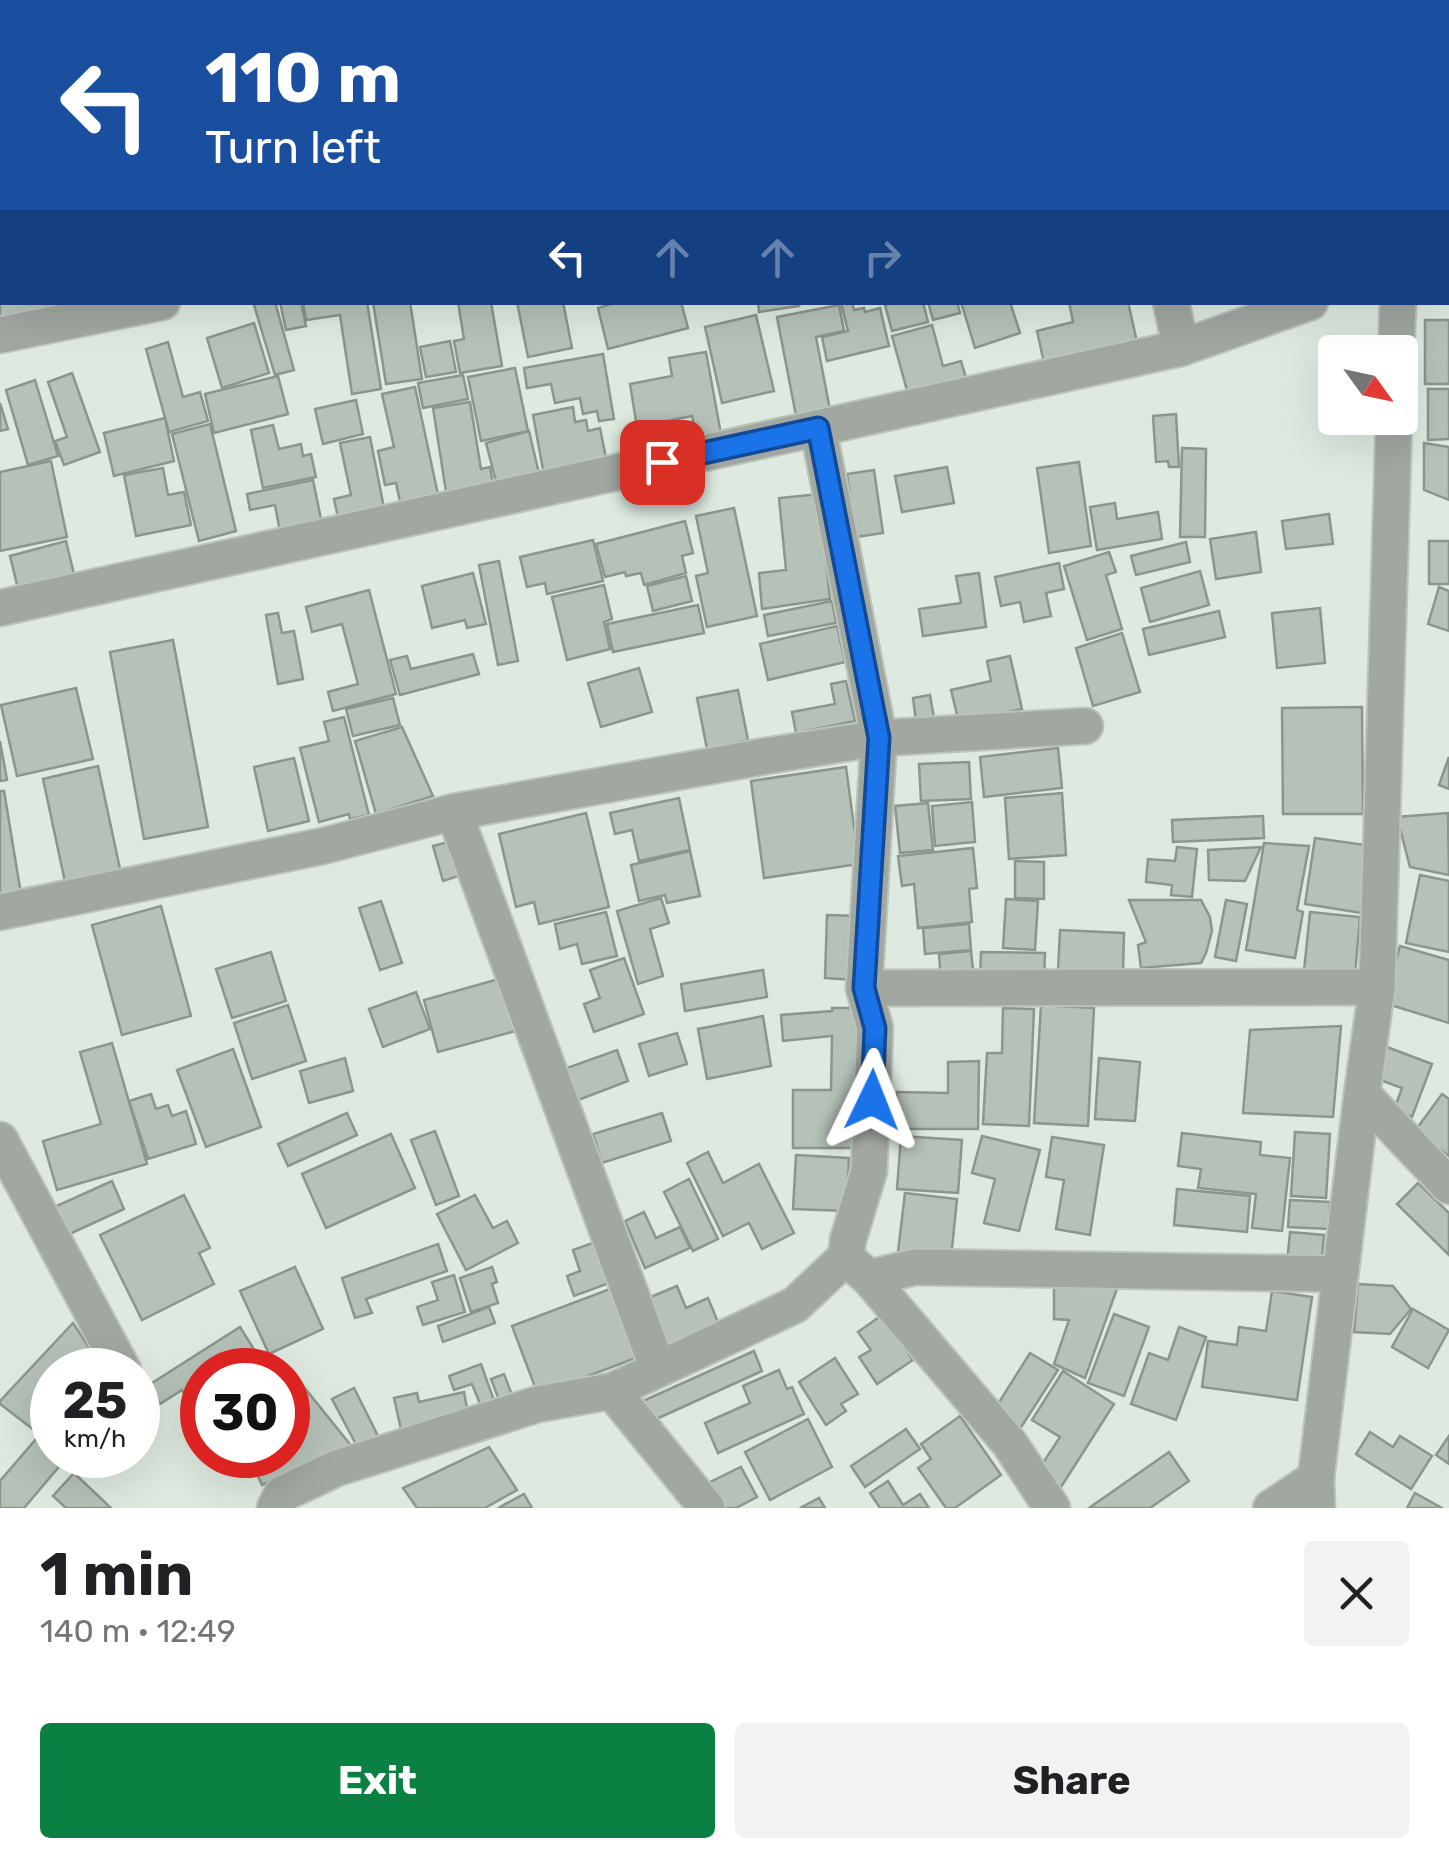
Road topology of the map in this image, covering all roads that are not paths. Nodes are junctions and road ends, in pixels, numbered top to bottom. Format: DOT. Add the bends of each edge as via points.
graph roads {
  1 [pos="148,305"];
  2 [pos="1172,305"];
  3 [pos="1302,305"];
  4 [pos="1398,305"];
  5 [pos="1397,335"];
  6 [pos="0,336"];
  7 [pos="1182,348"];
  8 [pos="818,428"];
  9 [pos="1393,435"];
  10 [pos="0,608"];
  11 [pos="1085,726"];
  12 [pos="879,738"];
  13 [pos="454,812"];
  14 [pos="0,912"];
  15 [pos="864,988"];
  16 [pos="1377,988"];
  17 [pos="1362,1094"];
  18 [pos="0,1140"];
  19 [pos="1449,1186"];
  20 [pos="857,1268"];
  21 [pos="1340,1274"];
  22 [pos="110,1348"];
  23 [pos="658,1369"];
  24 [pos="612,1391"];
  25 [pos="1316,1493"];
  26 [pos="276,1508"];
  27 [pos="708,1508"];
  28 [pos="1052,1508"];
  29 [pos="1271,1508"];
  1 -- 6 [label="street"];
  2 -- 7 [label="street"];
  3 -- 7 [label="street"];
  4 -- 5 [label="street"];
  7 -- 8 [label="street"];
  8 -- 10 [label="street"];
  8 -- 12 [label="street"];
  9 -- 16 [label="street"];
  11 -- 12 [label="street"];
  12 -- 13 [label="street"];
  12 -- 15 [label="street"];
  13 -- 14 [label="street" via="324,846"];
  13 -- 23 [label="street"];
  15 -- 16 [label="street"];
  15 -- 20 [label="street" via="875,1028 869,1171 848,1240"];
  16 -- 17 [label="street"];
  17 -- 19 [label="street"];
  17 -- 21 [label="street"];
  18 -- 22 [label="street"];
  20 -- 21 [label="street"];
  20 -- 23 [label="street"];
  20 -- 28 [label="street" via="1010,1444"];
  21 -- 25 [label="street"];
  23 -- 24 [label="street"];
  24 -- 26 [label="street" via="538,1404 338,1468 282,1494"];
  24 -- 27 [label="street"];
  25 -- 29 [label="street"];
}
